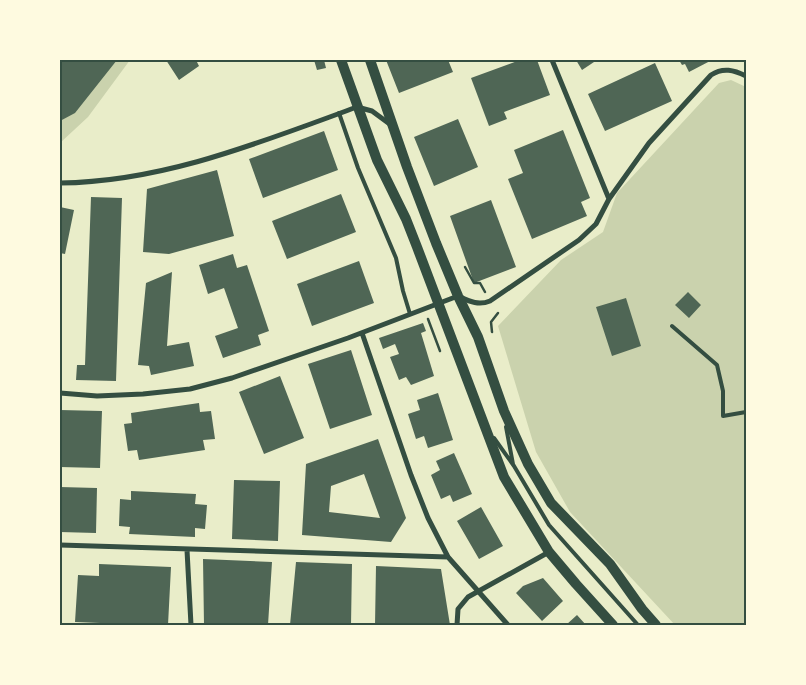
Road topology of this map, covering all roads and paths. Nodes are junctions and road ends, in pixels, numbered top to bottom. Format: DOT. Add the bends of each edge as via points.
graph roads {
  1 [pos="341,60"];
  2 [pos="370,60"];
  3 [pos="552,60"];
  4 [pos="746,76"];
  5 [pos="357,107"];
  6 [pos="339,114"];
  7 [pos="395,129"];
  8 [pos="60,183"];
  9 [pos="610,199"];
  10 [pos="465,268"];
  11 [pos="486,293"];
  12 [pos="458,296"];
  13 [pos="438,303"];
  14 [pos="498,313"];
  15 [pos="410,314"];
  16 [pos="428,319"];
  17 [pos="672,326"];
  18 [pos="492,332"];
  19 [pos="362,333"];
  20 [pos="440,351"];
  21 [pos="60,393"];
  22 [pos="504,410"];
  23 [pos="746,412"];
  24 [pos="482,422"];
  25 [pos="514,466"];
  26 [pos="60,545"];
  27 [pos="187,550"];
  28 [pos="550,552"];
  29 [pos="448,557"];
  30 [pos="477,590"];
  31 [pos="191,625"];
  32 [pos="457,625"];
  33 [pos="508,625"];
  34 [pos="613,625"];
  35 [pos="638,625"];
  36 [pos="656,625"];
  1 -- 5 [label="main road"];
  2 -- 7 [label="main road"];
  3 -- 9 [label="street"];
  4 -- 9 [label="street" via="727,70 711,75 649,143"];
  5 -- 6 [label="street"];
  5 -- 7 [label="street" via="376,113"];
  5 -- 13 [label="main road" via="377,160 406,219"];
  6 -- 8 [label="street" via="181,166"];
  6 -- 15 [label="lane" via="396,258"];
  7 -- 12 [label="main road"];
  9 -- 12 [label="street" via="599,220 584,236 490,301 476,303"];
  10 -- 11 [label="path" via="474,283 480,283"];
  12 -- 13 [label="street"];
  12 -- 22 [label="main road" via="478,337"];
  13 -- 15 [label="street"];
  13 -- 24 [label="main road"];
  14 -- 18 [label="path" via="491,322"];
  15 -- 19 [label="street"];
  16 -- 20 [label="path"];
  17 -- 23 [label="lane" via="717,366 723,391 723,416"];
  19 -- 21 [label="street" via="232,378 190,389 106,396"];
  19 -- 29 [label="street" via="411,476"];
  22 -- 25 [label="lane"];
  22 -- 36 [label="main road" via="528,464 551,503 610,564"];
  24 -- 25 [label="lane"];
  24 -- 28 [label="main road" via="504,477"];
  25 -- 35 [label="lane" via="549,525"];
  26 -- 27 [label="street"];
  27 -- 29 [label="street"];
  27 -- 31 [label="street"];
  28 -- 30 [label="street"];
  28 -- 34 [label="main road"];
  29 -- 30 [label="street"];
  30 -- 32 [label="street" via="460,605"];
  30 -- 33 [label="street"];
}
